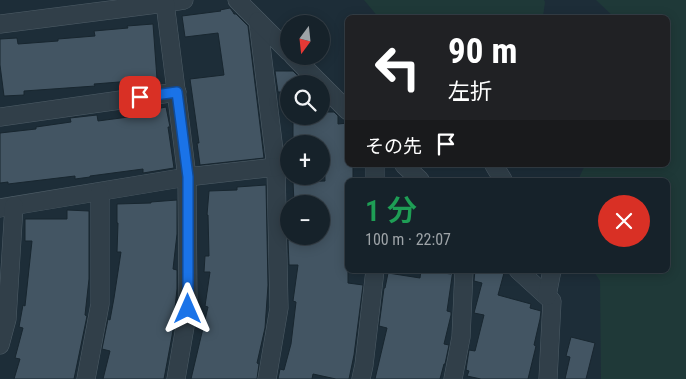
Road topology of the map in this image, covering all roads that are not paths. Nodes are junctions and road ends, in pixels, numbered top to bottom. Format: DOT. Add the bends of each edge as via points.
graph roads {
  1 [pos="184,0"];
  2 [pos="237,0"];
  3 [pos="165,1"];
  4 [pos="258,21"];
  5 [pos="0,24"];
  6 [pos="280,43"];
  7 [pos="302,65"];
  8 [pos="312,75"];
  9 [pos="177,92"];
  10 [pos="330,93"];
  11 [pos="345,108"];
  12 [pos="0,117"];
  13 [pos="276,167"];
  14 [pos="406,167"];
  15 [pos="495,167"];
  16 [pos="188,177"];
  17 [pos="418,178"];
  18 [pos="502,178"];
  19 [pos="100,192"];
  20 [pos="7,207"];
  21 [pos="375,273"];
  22 [pos="464,273"];
  23 [pos="521,273"];
  24 [pos="551,273"];
  25 [pos="547,296"];
  26 [pos="0,345"];
  27 [pos="86,379"];
  28 [pos="176,379"];
  29 [pos="267,379"];
  30 [pos="361,379"];
  31 [pos="454,379"];
  32 [pos="548,379"];
  1 -- 3 [label="street"];
  2 -- 4 [label="street"];
  3 -- 5 [label="street"];
  3 -- 9 [label="street"];
  4 -- 6 [label="street"];
  4 -- 13 [label="street"];
  7 -- 8 [label="street"];
  9 -- 12 [label="street"];
  9 -- 16 [label="street"];
  10 -- 11 [label="street"];
  13 -- 16 [label="street"];
  13 -- 29 [label="street" via="279,308"];
  14 -- 17 [label="street"];
  15 -- 18 [label="street"];
  16 -- 19 [label="street"];
  16 -- 28 [label="street" via="188,309"];
  19 -- 20 [label="street"];
  19 -- 27 [label="street" via="100,304"];
  20 -- 26 [label="street" via="7,319"];
  21 -- 30 [label="street"];
  22 -- 31 [label="street" via="461,337"];
  23 -- 25 [label="street"];
  24 -- 25 [label="street"];
  25 -- 32 [label="street" via="552,301"];
}
